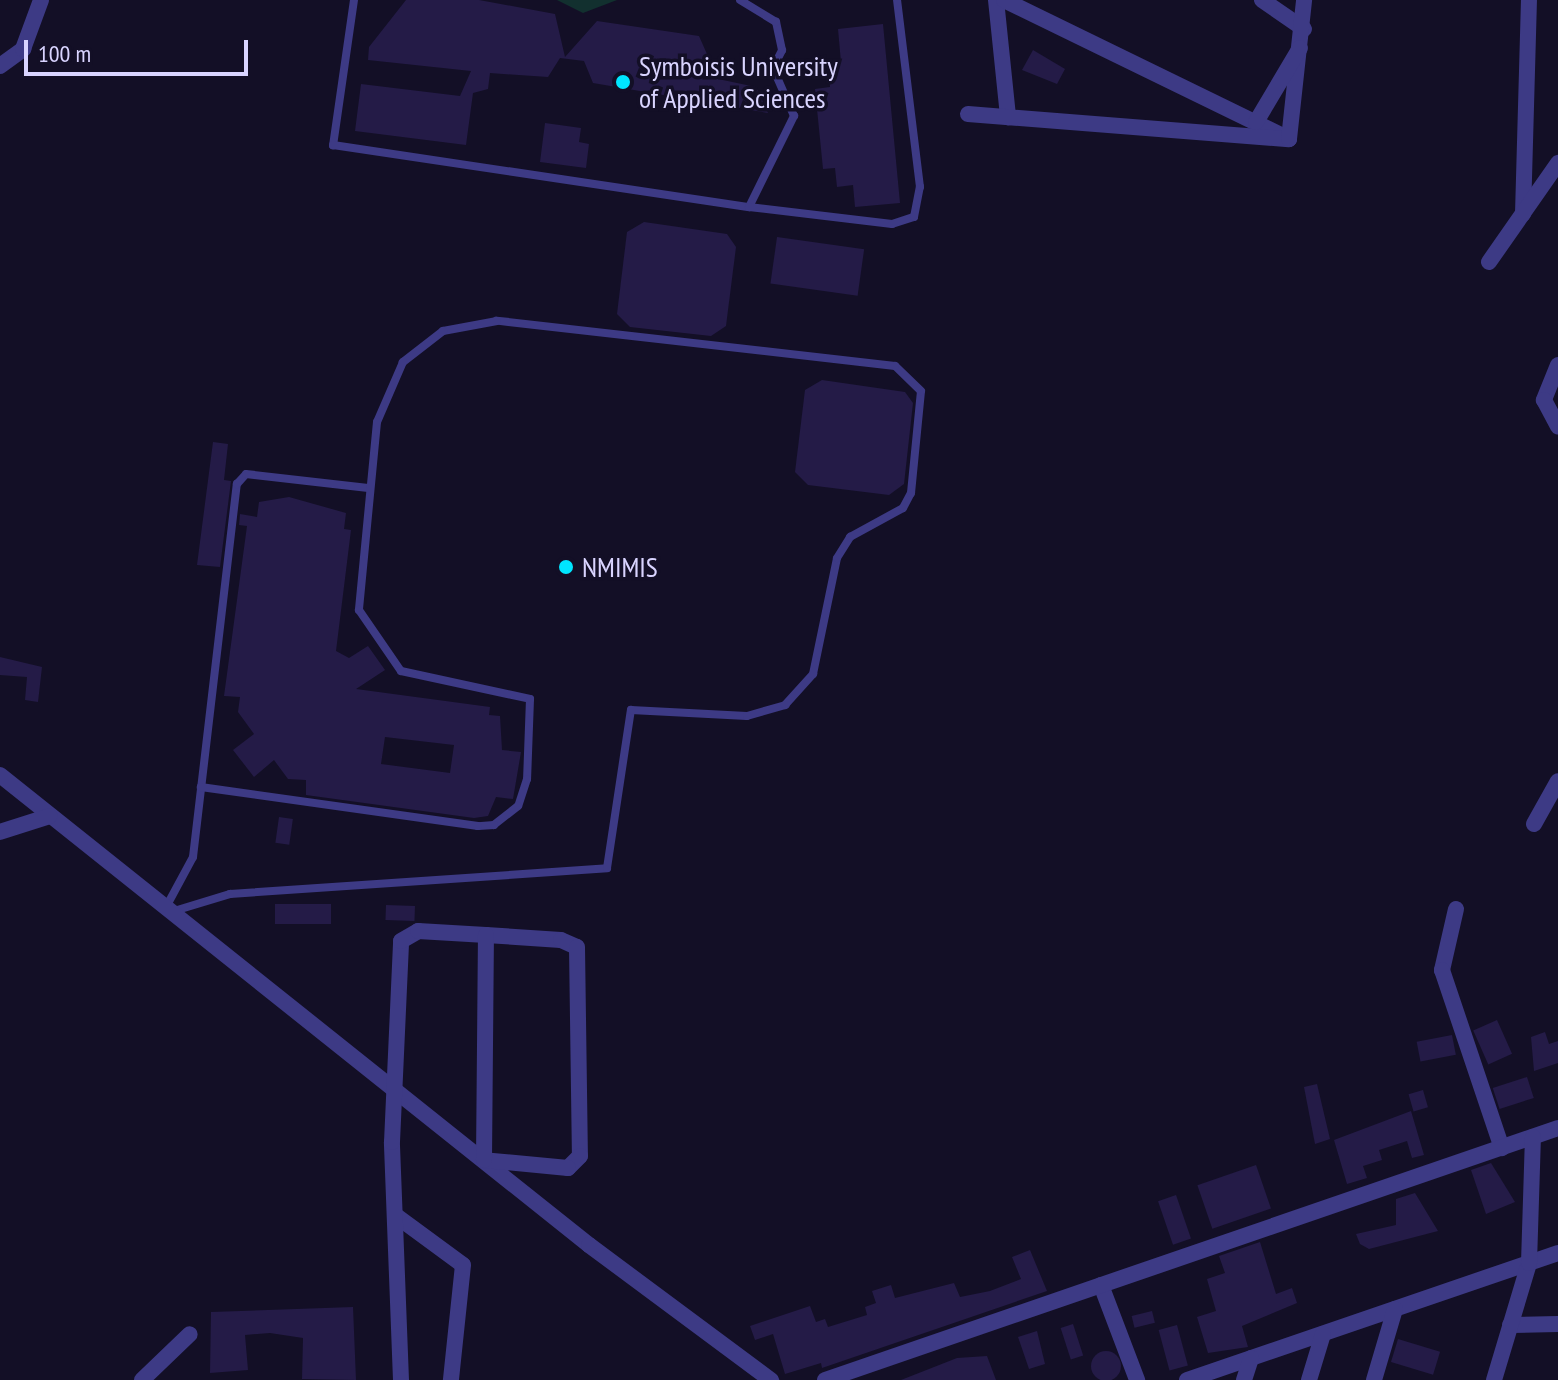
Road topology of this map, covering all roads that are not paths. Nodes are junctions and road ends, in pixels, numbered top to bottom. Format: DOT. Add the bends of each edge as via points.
graph roads {
  1 [pos="41,0"];
  2 [pos="354,0"];
  3 [pos="740,0"];
  4 [pos="897,0"];
  5 [pos="996,0"];
  6 [pos="1004,0"];
  7 [pos="1262,0"];
  8 [pos="1304,0"];
  9 [pos="1529,0"];
  10 [pos="1303,36"];
  11 [pos="0,66"];
  12 [pos="968,114"];
  13 [pos="1008,117"];
  14 [pos="1256,122"];
  15 [pos="1289,139"];
  16 [pos="1558,163"];
  17 [pos="749,207"];
  18 [pos="1523,214"];
  19 [pos="1489,262"];
  20 [pos="1558,365"];
  21 [pos="1558,426"];
  22 [pos="368,488"];
  23 [pos="0,775"];
  24 [pos="1558,781"];
  25 [pos="201,787"];
  26 [pos="50,816"];
  27 [pos="1534,824"];
  28 [pos="0,832"];
  29 [pos="1456,909"];
  30 [pos="167,911"];
  31 [pos="486,935"];
  32 [pos="395,1092"];
  33 [pos="1558,1128"];
  34 [pos="1533,1137"];
  35 [pos="1502,1148"];
  36 [pos="484,1160"];
  37 [pos="395,1215"];
  38 [pos="1558,1253"];
  39 [pos="1529,1263"];
  40 [pos="1101,1285"];
  41 [pos="1395,1309"];
  42 [pos="1558,1324"];
  43 [pos="1510,1325"];
  44 [pos="190,1334"];
  45 [pos="1323,1334"];
  46 [pos="1251,1358"];
  47 [pos="142,1380"];
  48 [pos="401,1380"];
  49 [pos="451,1380"];
  50 [pos="771,1380"];
  51 [pos="825,1380"];
  52 [pos="1137,1380"];
  53 [pos="1187,1380"];
  54 [pos="1244,1380"];
  55 [pos="1309,1380"];
  56 [pos="1374,1380"];
  57 [pos="1494,1380"];
  1 -- 11 [label="street" via="23,49"];
  2 -- 17 [label="lane" via="333,145"];
  3 -- 17 [label="lane" via="776,22 782,50 773,68 794,116"];
  4 -- 17 [label="lane" via="920,187 914,217 892,224"];
  5 -- 13 [label="street"];
  6 -- 14 [label="street"];
  7 -- 10 [label="street"];
  8 -- 10 [label="street"];
  9 -- 18 [label="street"];
  10 -- 14 [label="street"];
  10 -- 15 [label="street"];
  12 -- 13 [label="street"];
  13 -- 15 [label="street"];
  14 -- 15 [label="street"];
  16 -- 18 [label="street"];
  18 -- 19 [label="street"];
  20 -- 21 [label="street" via="1544,400"];
  22 -- 25 [label="lane" via="241,476"];
  22 -- 25 [label="lane" via="358,597 363,620 401,671 530,699 527,779 518,806 494,825 478,826"];
  22 -- 30 [label="lane" via="377,422 403,362 443,331 497,321 895,366 921,391 911,493 903,508 850,537 837,558 813,674 795,695 747,716 631,710 607,868 230,894"];
  23 -- 26 [label="street"];
  24 -- 27 [label="street"];
  25 -- 30 [label="lane" via="190,869"];
  26 -- 28 [label="street"];
  26 -- 30 [label="street"];
  29 -- 35 [label="street" via="1442,970"];
  30 -- 32 [label="street"];
  31 -- 32 [label="street" via="418,931 401,941"];
  31 -- 36 [label="street"];
  31 -- 36 [label="street" via="561,940 577,947 582,959 576,1165"];
  32 -- 36 [label="street"];
  32 -- 37 [label="street"];
  33 -- 34 [label="street"];
  34 -- 35 [label="street"];
  34 -- 39 [label="street"];
  35 -- 40 [label="street"];
  36 -- 50 [label="street"];
  37 -- 48 [label="street"];
  37 -- 49 [label="street" via="463,1265"];
  38 -- 39 [label="street"];
  39 -- 41 [label="street"];
  39 -- 43 [label="street"];
  40 -- 51 [label="street"];
  40 -- 52 [label="street"];
  41 -- 45 [label="street"];
  41 -- 56 [label="street"];
  42 -- 43 [label="street"];
  43 -- 57 [label="street"];
  44 -- 47 [label="street"];
  45 -- 46 [label="street"];
  45 -- 55 [label="street"];
  46 -- 53 [label="street"];
  46 -- 54 [label="street"];
}
